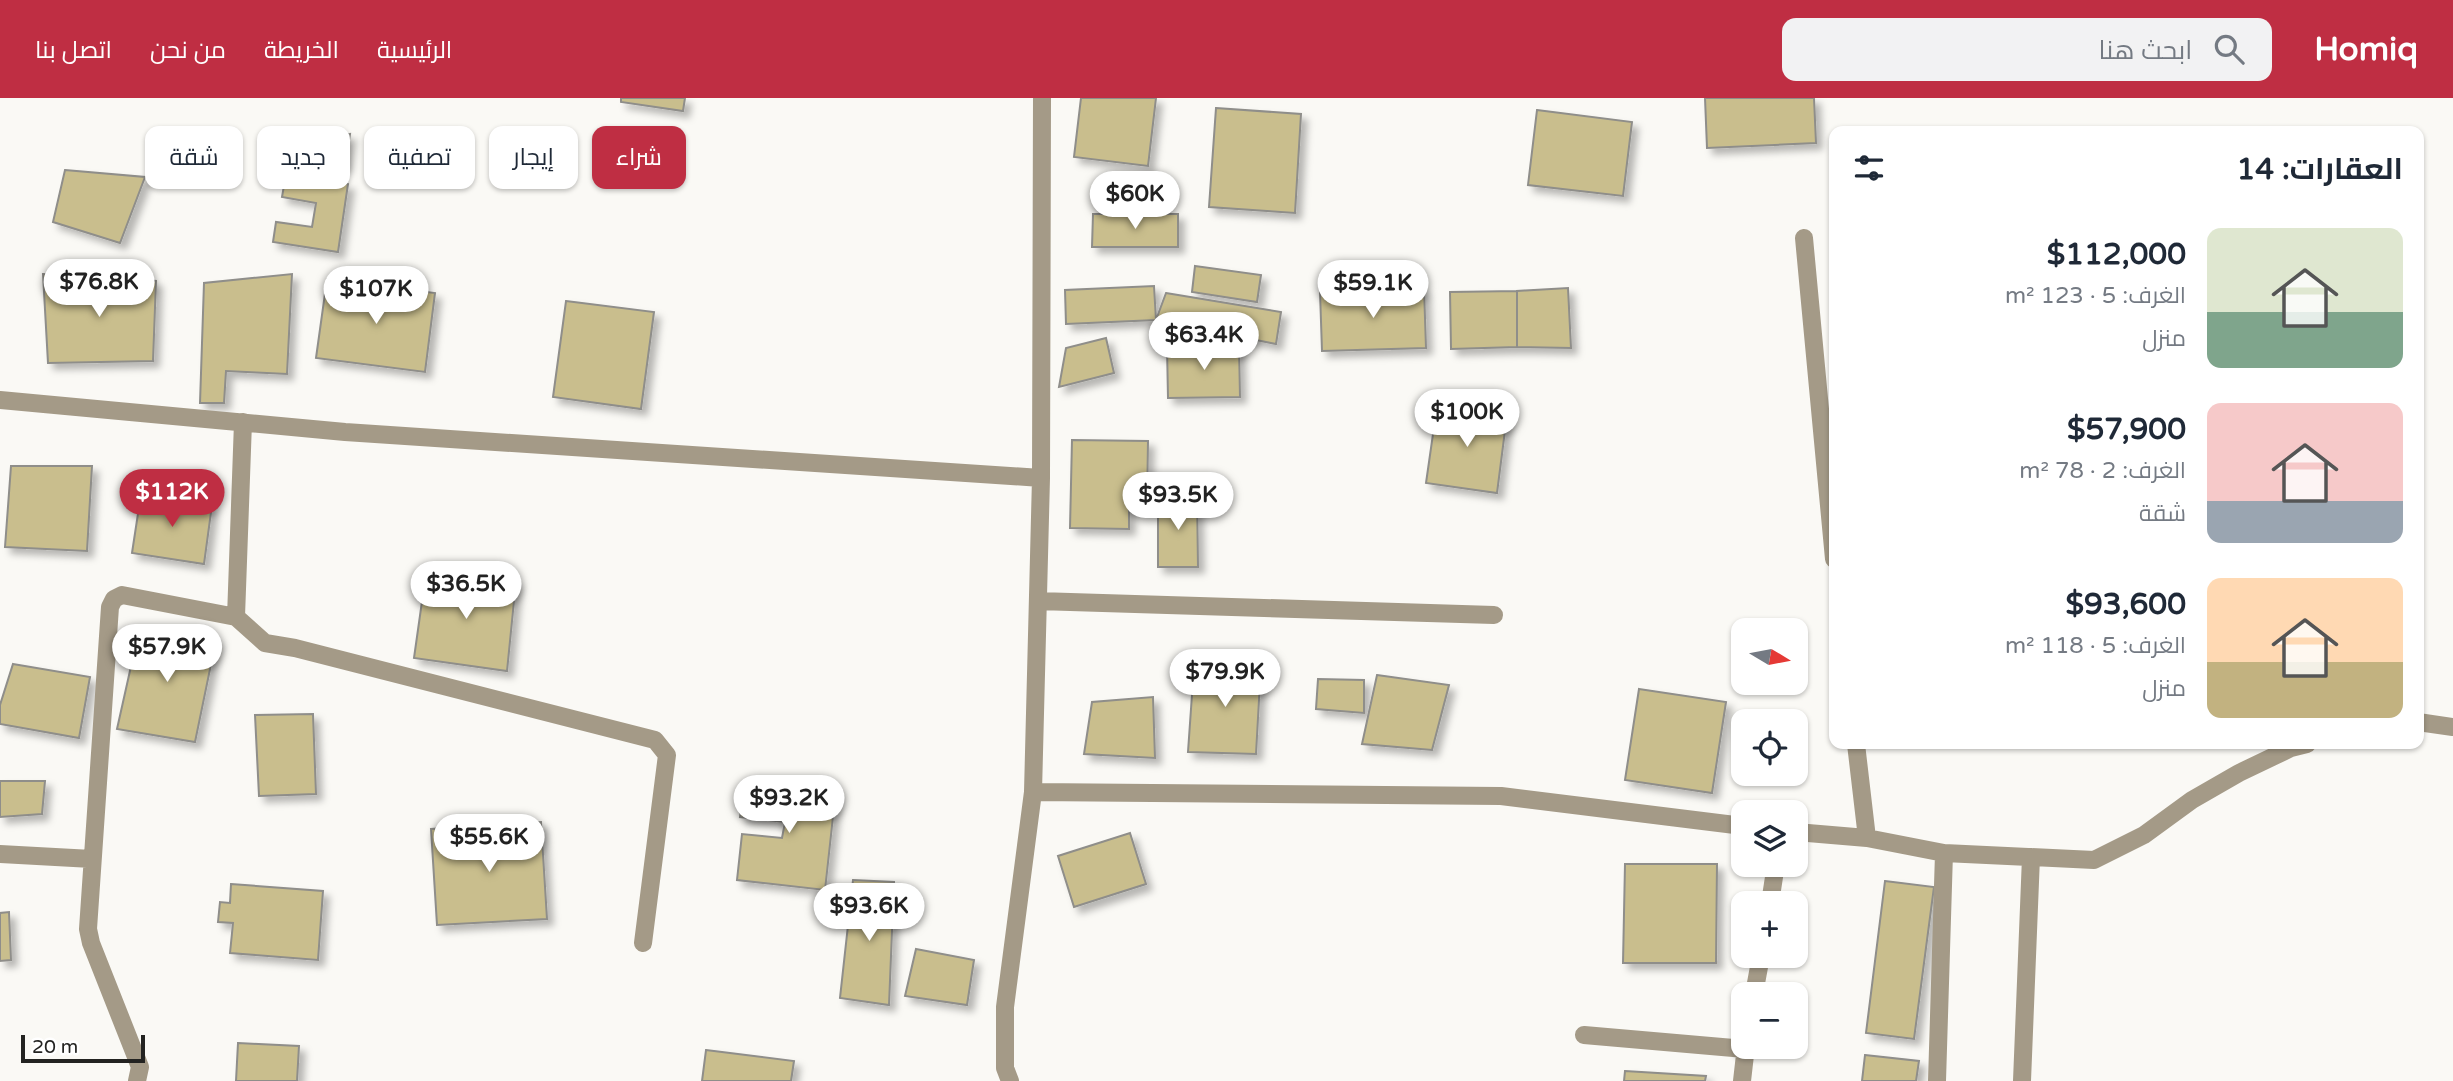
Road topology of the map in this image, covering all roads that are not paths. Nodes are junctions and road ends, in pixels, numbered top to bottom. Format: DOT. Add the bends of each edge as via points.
graph roads {
  1 [pos="1042,98"];
  2 [pos="1804,238"];
  3 [pos="0,400"];
  4 [pos="243,422"];
  5 [pos="1041,478"];
  6 [pos="1829,506"];
  7 [pos="1038,601"];
  8 [pos="1493,615"];
  9 [pos="236,617"];
  10 [pos="2424,723"];
  11 [pos="2453,727"];
  12 [pos="1857,749"];
  13 [pos="2289,749"];
  14 [pos="1033,792"];
  15 [pos="1731,825"];
  16 [pos="1808,833"];
  17 [pos="1867,838"];
  18 [pos="1944,853"];
  19 [pos="0,854"];
  20 [pos="2031,857"];
  21 [pos="92,859"];
  22 [pos="643,943"];
  23 [pos="1584,1035"];
  24 [pos="1731,1047"];
  25 [pos="1744,1059"];
  26 [pos="137,1081"];
  27 [pos="1010,1081"];
  28 [pos="1742,1081"];
  29 [pos="1937,1081"];
  30 [pos="2022,1081"];
  1 -- 5 [label="street"];
  2 -- 6 [label="street"];
  3 -- 4 [label="street"];
  4 -- 5 [label="street"];
  4 -- 9 [label="street"];
  5 -- 7 [label="street"];
  7 -- 8 [label="street"];
  7 -- 14 [label="street"];
  9 -- 21 [label="street" via="121,595 114,599"];
  9 -- 22 [label="street" via="265,643 655,740 667,755"];
  10 -- 11 [label="street"];
  12 -- 17 [label="street"];
  13 -- 20 [label="street" via="2239,773 2144,835 2094,860"];
  14 -- 15 [label="street" via="1501,796"];
  14 -- 27 [label="street" via="1005,1007 1005,1068"];
  16 -- 17 [label="street"];
  17 -- 18 [label="street"];
  18 -- 20 [label="street"];
  18 -- 29 [label="street"];
  19 -- 21 [label="street"];
  20 -- 30 [label="street"];
  21 -- 26 [label="street" via="88,929 140,1067"];
  23 -- 24 [label="street"];
  25 -- 28 [label="street"];
}
